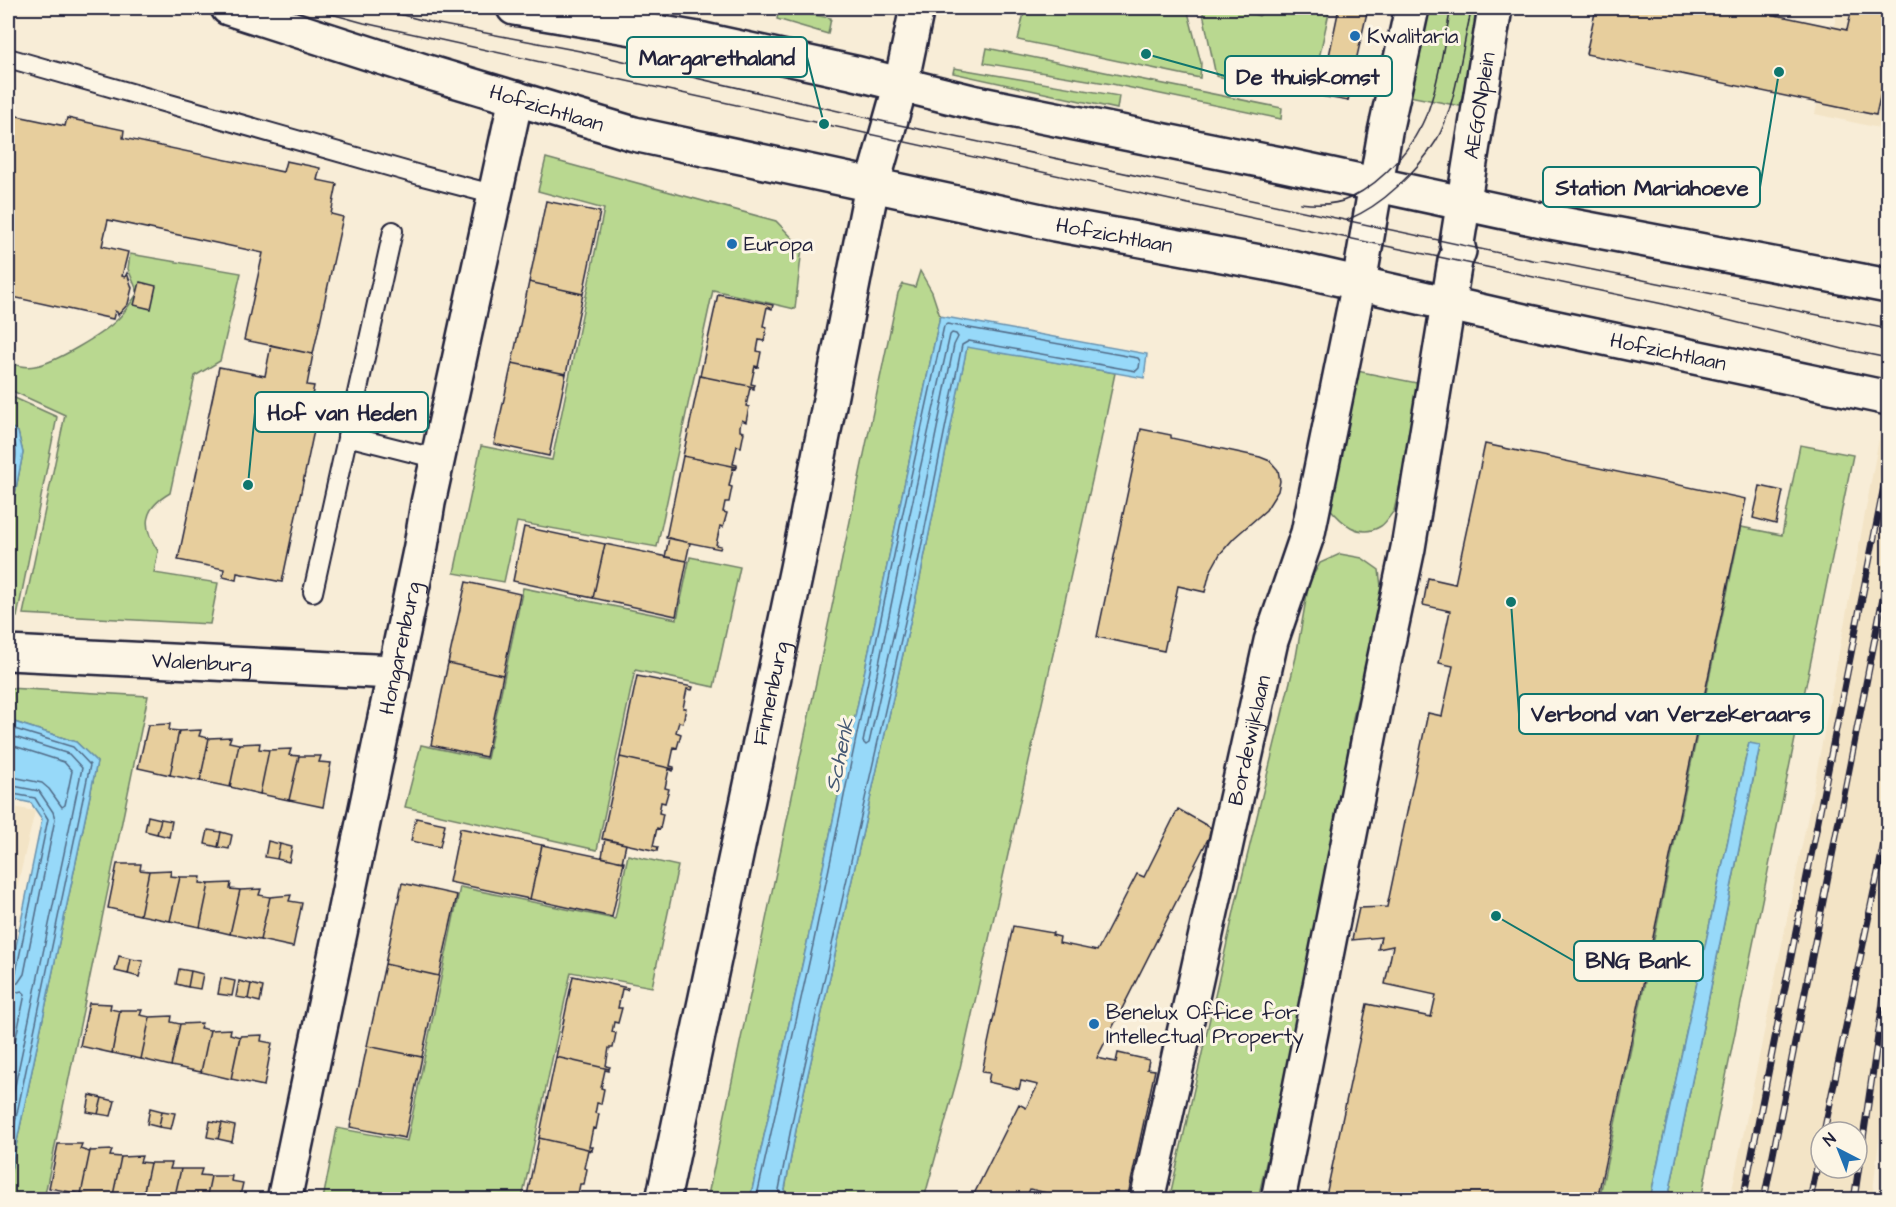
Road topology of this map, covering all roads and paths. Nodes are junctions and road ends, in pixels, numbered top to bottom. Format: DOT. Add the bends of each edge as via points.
graph roads {
  1 [pos="228,8"];
  2 [pos="917,8"];
  3 [pos="1412,8"];
  4 [pos="1495,8"];
  5 [pos="524,9"];
  6 [pos="8,58"];
  7 [pos="901,84"];
  8 [pos="516,98"];
  9 [pos="1377,184"];
  10 [pos="872,186"];
  11 [pos="496,195"];
  12 [pos="1464,203"];
  13 [pos="393,231"];
  14 [pos="1359,284"];
  15 [pos="1888,286"];
  16 [pos="1448,304"];
  17 [pos="1888,398"];
  18 [pos="347,436"];
  19 [pos="438,459"];
  20 [pos="313,592"];
  21 [pos="8,653"];
  22 [pos="394,672"];
  23 [pos="284,1200"];
  24 [pos="663,1200"];
  25 [pos="1148,1200"];
  26 [pos="1278,1200"];
  1 -- 8 [label="street, Hofzichtlaan"];
  2 -- 7 [label="street"];
  3 -- 9 [label="street"];
  4 -- 12 [label="street, AEGONplein"];
  5 -- 7 [label="street" via="704,39"];
  6 -- 11 [label="lane"];
  7 -- 9 [label="street" via="976,103"];
  7 -- 10 [label="street"];
  8 -- 10 [label="street, Hofzichtlaan" via="633,134"];
  8 -- 11 [label="street, Hongarenburg"];
  9 -- 12 [label="street"];
  9 -- 14 [label="street"];
  10 -- 14 [label="street, Hofzichtlaan"];
  10 -- 24 [label="street, Finnenburg" via="794,580"];
  11 -- 19 [label="street, Hongarenburg"];
  12 -- 15 [label="street"];
  12 -- 16 [label="street"];
  13 -- 18 [label="lane"];
  14 -- 16 [label="street, Hofzichtlaan"];
  14 -- 25 [label="street, Bordewijklaan" via="1308,533 1272,640"];
  16 -- 17 [label="street, Hofzichtlaan"];
  16 -- 26 [label="street" via="1408,548"];
  18 -- 19 [label="lane"];
  18 -- 20 [label="lane"];
  19 -- 22 [label="street, Hongarenburg"];
  21 -- 22 [label="street, Walenburg"];
  22 -- 23 [label="street, Hongarenburg"];
}
